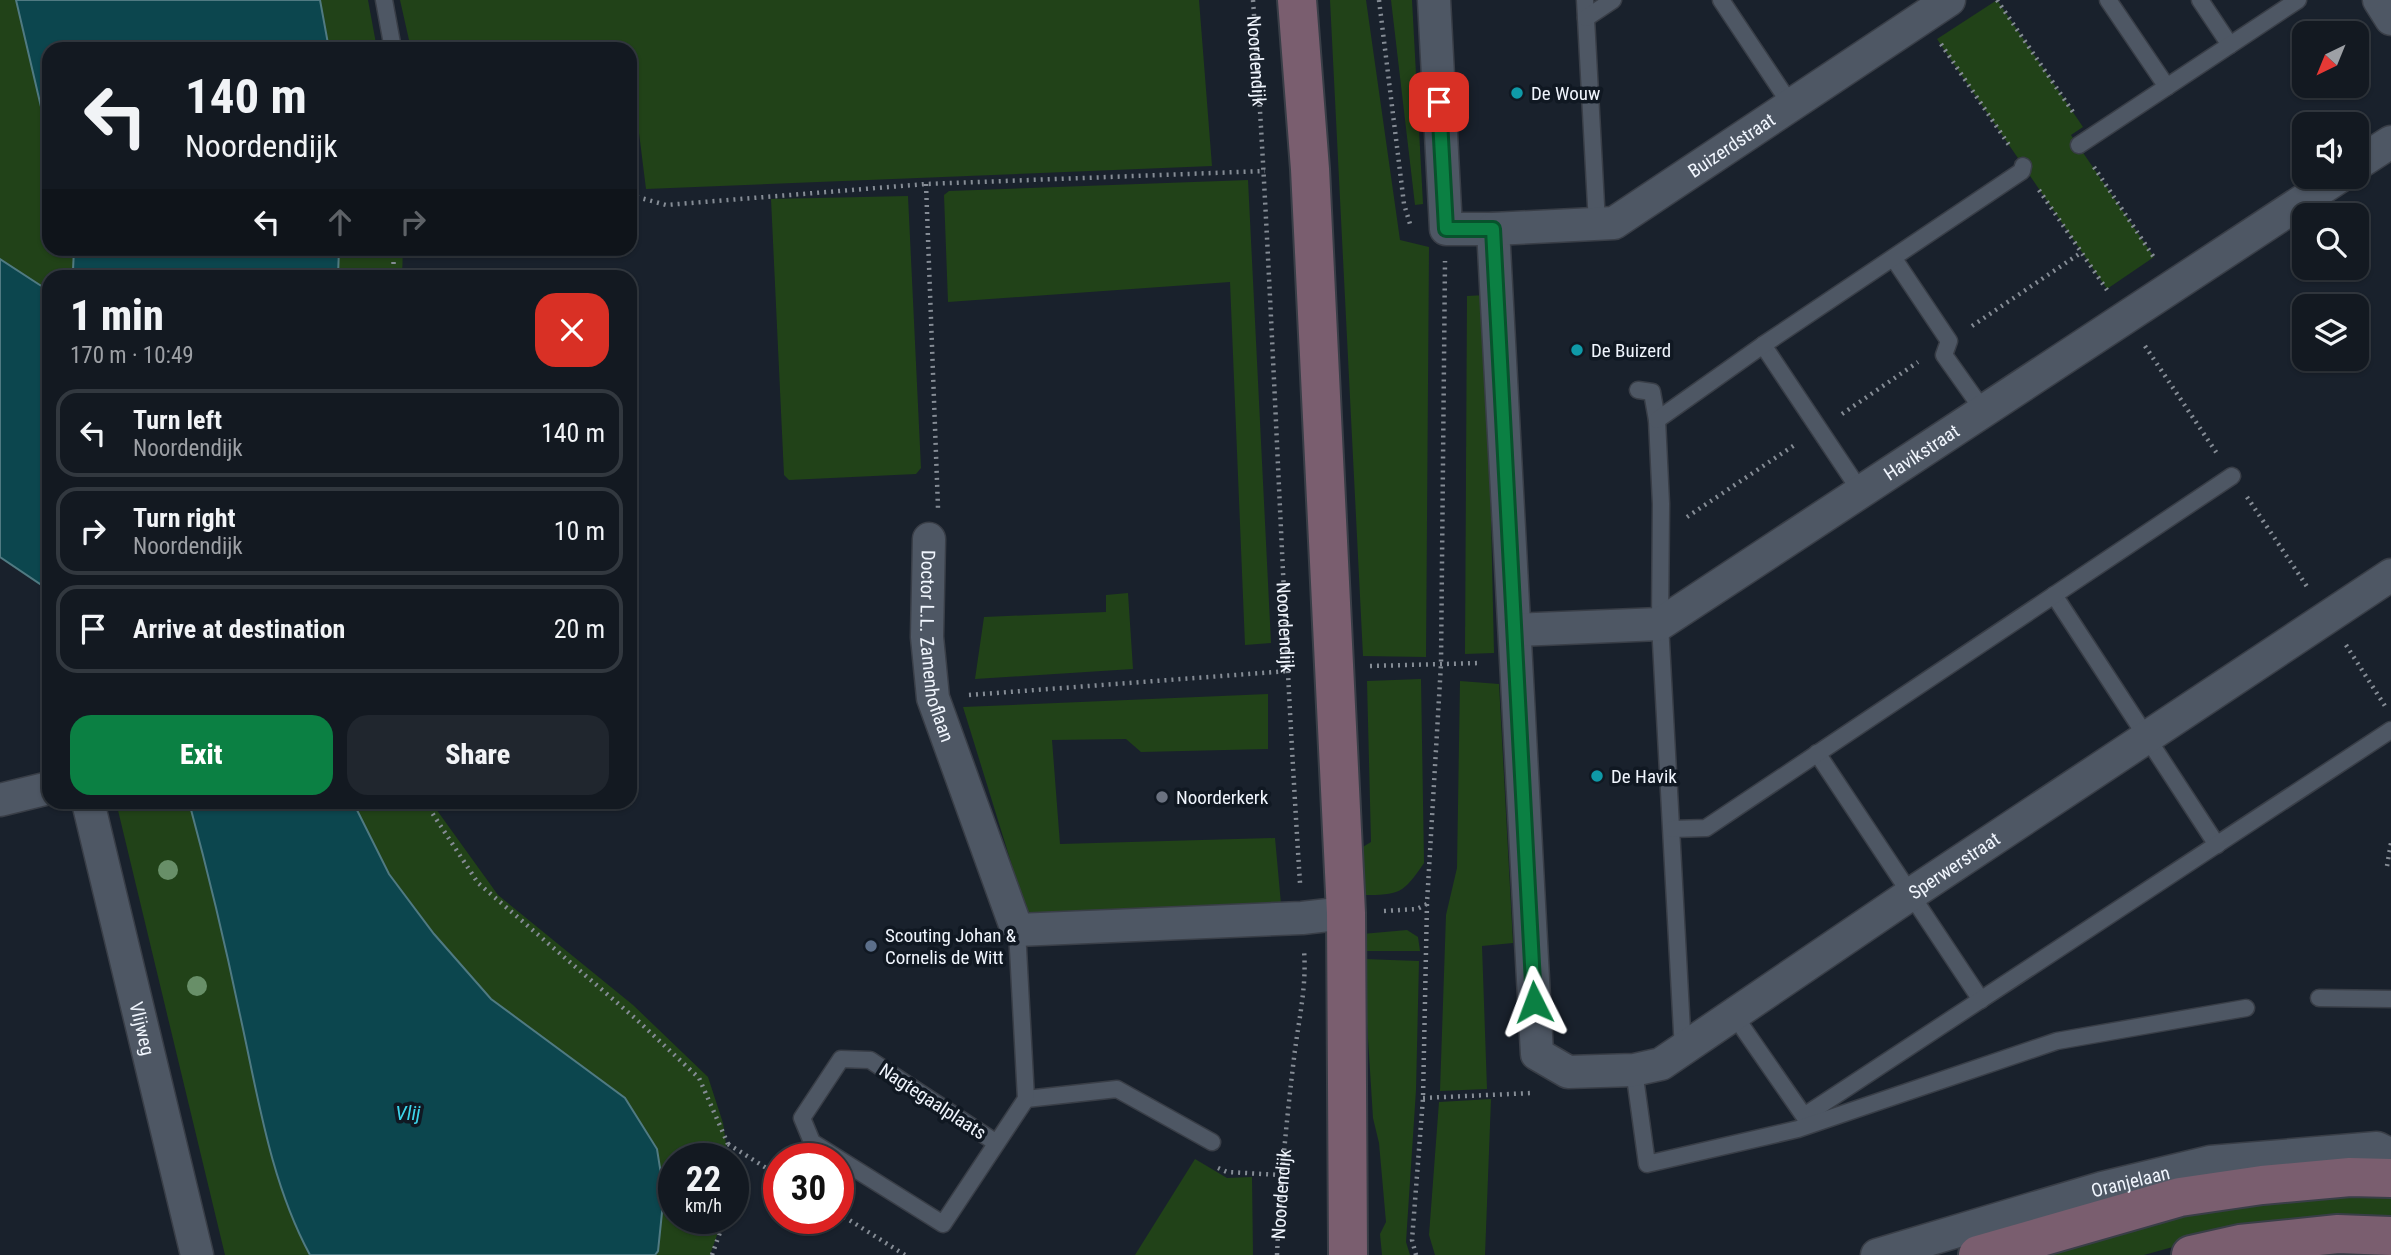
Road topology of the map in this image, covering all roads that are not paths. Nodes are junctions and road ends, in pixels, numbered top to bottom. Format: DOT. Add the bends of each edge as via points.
graph roads {
  1 [pos="384,0"];
  2 [pos="1297,0"];
  3 [pos="1434,0"];
  4 [pos="1585,0"];
  5 [pos="1613,0"];
  6 [pos="1721,0"];
  7 [pos="1949,0"];
  8 [pos="2108,0"];
  9 [pos="2200,0"];
  10 [pos="2298,0"];
  11 [pos="2379,0"];
  12 [pos="1586,18"];
  13 [pos="2391,19"];
  14 [pos="392,42"];
  15 [pos="2230,45"];
  16 [pos="2167,87"];
  17 [pos="1791,105"];
  18 [pos="2391,142"];
  19 [pos="2079,145"];
  20 [pos="2369,156"];
  21 [pos="2023,166"];
  22 [pos="2320,189"];
  23 [pos="1597,224"];
  24 [pos="1493,229"];
  25 [pos="1894,259"];
  26 [pos="1763,345"];
  27 [pos="1638,390"];
  28 [pos="1983,410"];
  29 [pos="1657,420"];
  30 [pos="2232,476"];
  31 [pos="1861,492"];
  32 [pos="929,539"];
  33 [pos="2391,575"];
  34 [pos="2054,595"];
  35 [pos="1660,624"];
  36 [pos="1515,630"];
  37 [pos="2391,730"];
  38 [pos="2147,737"];
  39 [pos="1817,753"];
  40 [pos="42,790"];
  41 [pos="0,800"];
  42 [pos="90,809"];
  43 [pos="1672,829"];
  44 [pos="2217,845"];
  45 [pos="1910,894"];
  46 [pos="1346,914"];
  47 [pos="1017,930"];
  48 [pos="2319,999"];
  49 [pos="2391,999"];
  50 [pos="1981,1000"];
  51 [pos="2246,1008"];
  52 [pos="1734,1014"];
  53 [pos="1659,1061"];
  54 [pos="1026,1099"];
  55 [pos="995,1142"];
  56 [pos="1212,1142"];
  57 [pos="2391,1155"];
  58 [pos="2391,1178"];
  59 [pos="2391,1236"];
  60 [pos="197,1255"];
  61 [pos="1348,1255"];
  62 [pos="1877,1255"];
  63 [pos="1978,1255"];
  64 [pos="2191,1255"];
  1 -- 14 [label="lane"];
  2 -- 46 [label="street" via="1310,169"];
  3 -- 24 [label="street" via="1446,229"];
  4 -- 12 [label="lane"];
  5 -- 12 [label="lane"];
  6 -- 17 [label="lane"];
  7 -- 17 [label="street, Buizerdstraat"];
  8 -- 16 [label="lane"];
  9 -- 15 [label="lane"];
  10 -- 15 [label="lane"];
  11 -- 13 [label="street"];
  12 -- 23 [label="lane"];
  15 -- 16 [label="lane"];
  16 -- 19 [label="lane"];
  17 -- 23 [label="street, Buizerdstraat" via="1614,223"];
  18 -- 20 [label="street"];
  21 -- 25 [label="lane"];
  22 -- 28 [label="street, Havikstraat"];
  23 -- 24 [label="street, Buizerdstraat"];
  24 -- 36 [label="street"];
  25 -- 26 [label="lane"];
  25 -- 28 [label="lane" via="1949,341 1944,355"];
  26 -- 29 [label="lane"];
  26 -- 31 [label="lane"];
  27 -- 29 [label="lane" via="1652,392"];
  28 -- 31 [label="street, Havikstraat"];
  29 -- 35 [label="lane"];
  30 -- 34 [label="lane"];
  31 -- 35 [label="street, Havikstraat"];
  32 -- 47 [label="street, Doctor L.L. Zamenhoflaan" via="927,638 933,698"];
  33 -- 38 [label="street, Sperwerstraat"];
  34 -- 38 [label="lane"];
  34 -- 39 [label="lane"];
  35 -- 36 [label="street"];
  35 -- 43 [label="lane"];
  36 -- 53 [label="street" via="1537,1054 1567,1072"];
  37 -- 44 [label="lane"];
  38 -- 44 [label="lane"];
  38 -- 45 [label="street, Sperwerstraat"];
  39 -- 43 [label="lane" via="1706,828"];
  39 -- 45 [label="lane"];
  40 -- 41 [label="street"];
  42 -- 60 [label="street, Vlijweg"];
  43 -- 53 [label="lane"];
  44 -- 50 [label="lane"];
  45 -- 50 [label="lane"];
  45 -- 52 [label="street, Sperwerstraat"];
  46 -- 47 [label="street"];
  46 -- 61 [label="street"];
  47 -- 54 [label="lane"];
  48 -- 49 [label="lane"];
  50 -- 52 [label="lane" via="1804,1116"];
  51 -- 53 [label="lane" via="2057,1041 1798,1129 1647,1164"];
  52 -- 53 [label="street, Sperwerstraat"];
  54 -- 55 [label="lane, Nagtegaalplaats"];
  54 -- 56 [label="lane" via="1117,1089"];
  55 -- 55 [label="lane, Nagtegaalplaats" via="870,1060 841,1059 802,1118 811,1142 943,1224"];
  57 -- 62 [label="street, Oranjelaan" via="2377,1148 2210,1162 2102,1188"];
  58 -- 63 [label="street, Oranjelaan" via="2350,1177 2180,1197"];
  59 -- 64 [label="street" via="2338,1234 2240,1244"];
}
